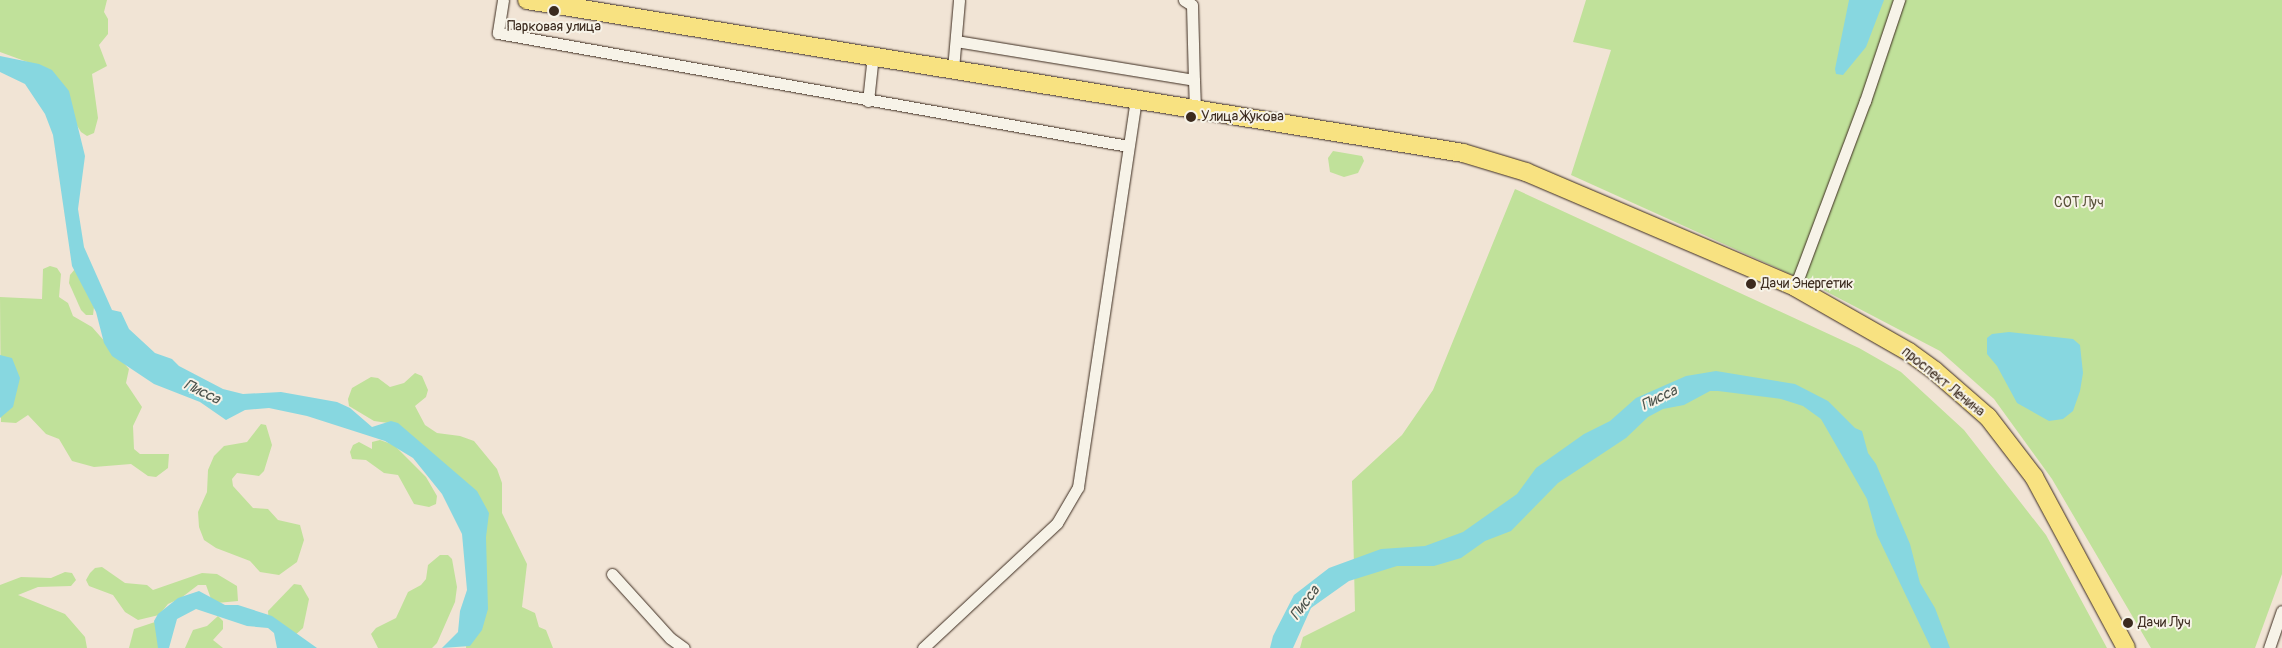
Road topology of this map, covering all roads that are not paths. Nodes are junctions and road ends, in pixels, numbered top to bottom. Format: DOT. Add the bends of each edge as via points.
graph roads {
  1 [pos="502,0"];
  2 [pos="528,0"];
  3 [pos="959,0"];
  4 [pos="1184,0"];
  5 [pos="1899,0"];
  6 [pos="956,41"];
  7 [pos="874,56"];
  8 [pos="952,69"];
  9 [pos="1194,80"];
  10 [pos="1136,99"];
  11 [pos="868,100"];
  12 [pos="1195,109"];
  13 [pos="1128,146"];
  14 [pos="1795,287"];
  15 [pos="612,574"];
  16 [pos="2282,611"];
  17 [pos="684,648"];
  18 [pos="924,648"];
  19 [pos="2126,648"];
  20 [pos="2269,648"];
  1 -- 11 [label="street" via="498,32"];
  2 -- 7 [label="main road, проспект Ленина"];
  3 -- 6 [label="street"];
  4 -- 9 [label="street" via="1192,5"];
  5 -- 14 [label="street"];
  6 -- 8 [label="street"];
  6 -- 9 [label="street"];
  7 -- 8 [label="main road, проспект Ленина"];
  7 -- 11 [label="street"];
  8 -- 10 [label="main road, проспект Ленина"];
  9 -- 12 [label="street"];
  10 -- 12 [label="main road, проспект Ленина"];
  10 -- 13 [label="street"];
  11 -- 13 [label="street"];
  12 -- 14 [label="main road, проспект Ленина" via="1463,153 1495,162 1669,231"];
  13 -- 18 [label="street" via="1078,487 1057,523"];
  14 -- 19 [label="main road, проспект Ленина" via="1909,352 1988,417 2034,477"];
  15 -- 17 [label="street" via="670,638"];
  16 -- 20 [label="street"];
}
